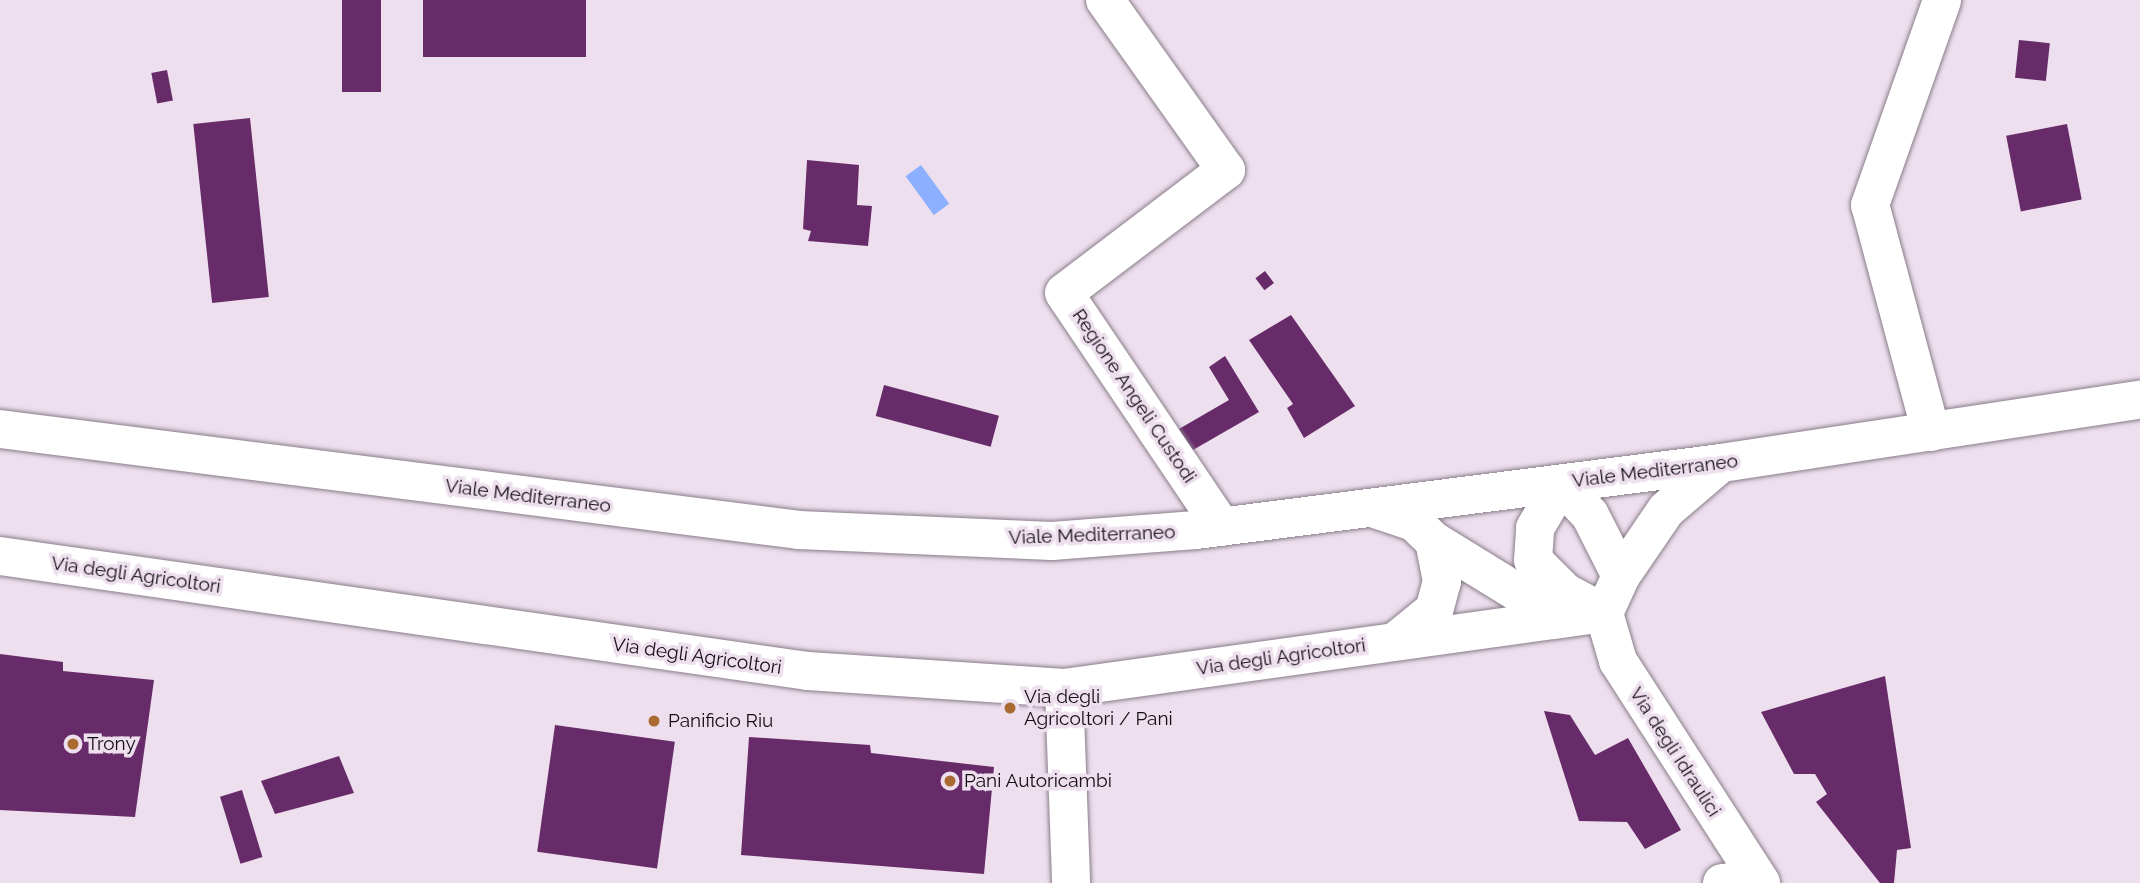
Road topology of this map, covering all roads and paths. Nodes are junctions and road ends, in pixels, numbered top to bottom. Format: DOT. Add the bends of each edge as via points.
graph roads {
  1 [pos="1105,0"];
  2 [pos="1942,0"];
  3 [pos="2140,400"];
  4 [pos="0,429"];
  5 [pos="1931,432"];
  6 [pos="1721,463"];
  7 [pos="1561,484"];
  8 [pos="1372,508"];
  9 [pos="1222,527"];
  10 [pos="1434,541"];
  11 [pos="0,556"];
  12 [pos="1534,560"];
  13 [pos="1621,576"];
  14 [pos="1520,594"];
  15 [pos="1604,613"];
  16 [pos="1485,629"];
  17 [pos="1396,641"];
  18 [pos="1064,688"];
  19 [pos="1747,882"];
  20 [pos="1071,883"];
  1 -- 9 [label="street, Regione Angeli Custodi" via="1226,170 1064,293"];
  2 -- 5 [label="street" via="1870,205"];
  3 -- 5 [label="street, Viale Mediterraneo"];
  4 -- 9 [label="street, Viale Mediterraneo" via="799,530 1052,541"];
  5 -- 6 [label="street, Viale Mediterraneo"];
  6 -- 7 [label="street, Viale Mediterraneo"];
  6 -- 13 [label="street" via="1667,510"];
  7 -- 8 [label="street, Viale Mediterraneo"];
  7 -- 12 [label="street" via="1535,528"];
  7 -- 13 [label="street" via="1590,515"];
  8 -- 9 [label="street, Viale Mediterraneo"];
  8 -- 10 [label="street" via="1414,522"];
  10 -- 14 [label="street"];
  10 -- 17 [label="street" via="1442,581 1434,610"];
  11 -- 18 [label="street, Via degli Agricoltori" via="808,671"];
  12 -- 14 [label="street"];
  12 -- 15 [label="street" via="1565,592"];
  13 -- 15 [label="street"];
  14 -- 15 [label="street"];
  14 -- 16 [label="street"];
  15 -- 16 [label="street, Via degli Agricoltori"];
  15 -- 19 [label="street, Via degli Idraulici" via="1618,661"];
  16 -- 17 [label="street, Via degli Agricoltori"];
  17 -- 18 [label="street, Via degli Agricoltori"];
  18 -- 20 [label="street"];
}
